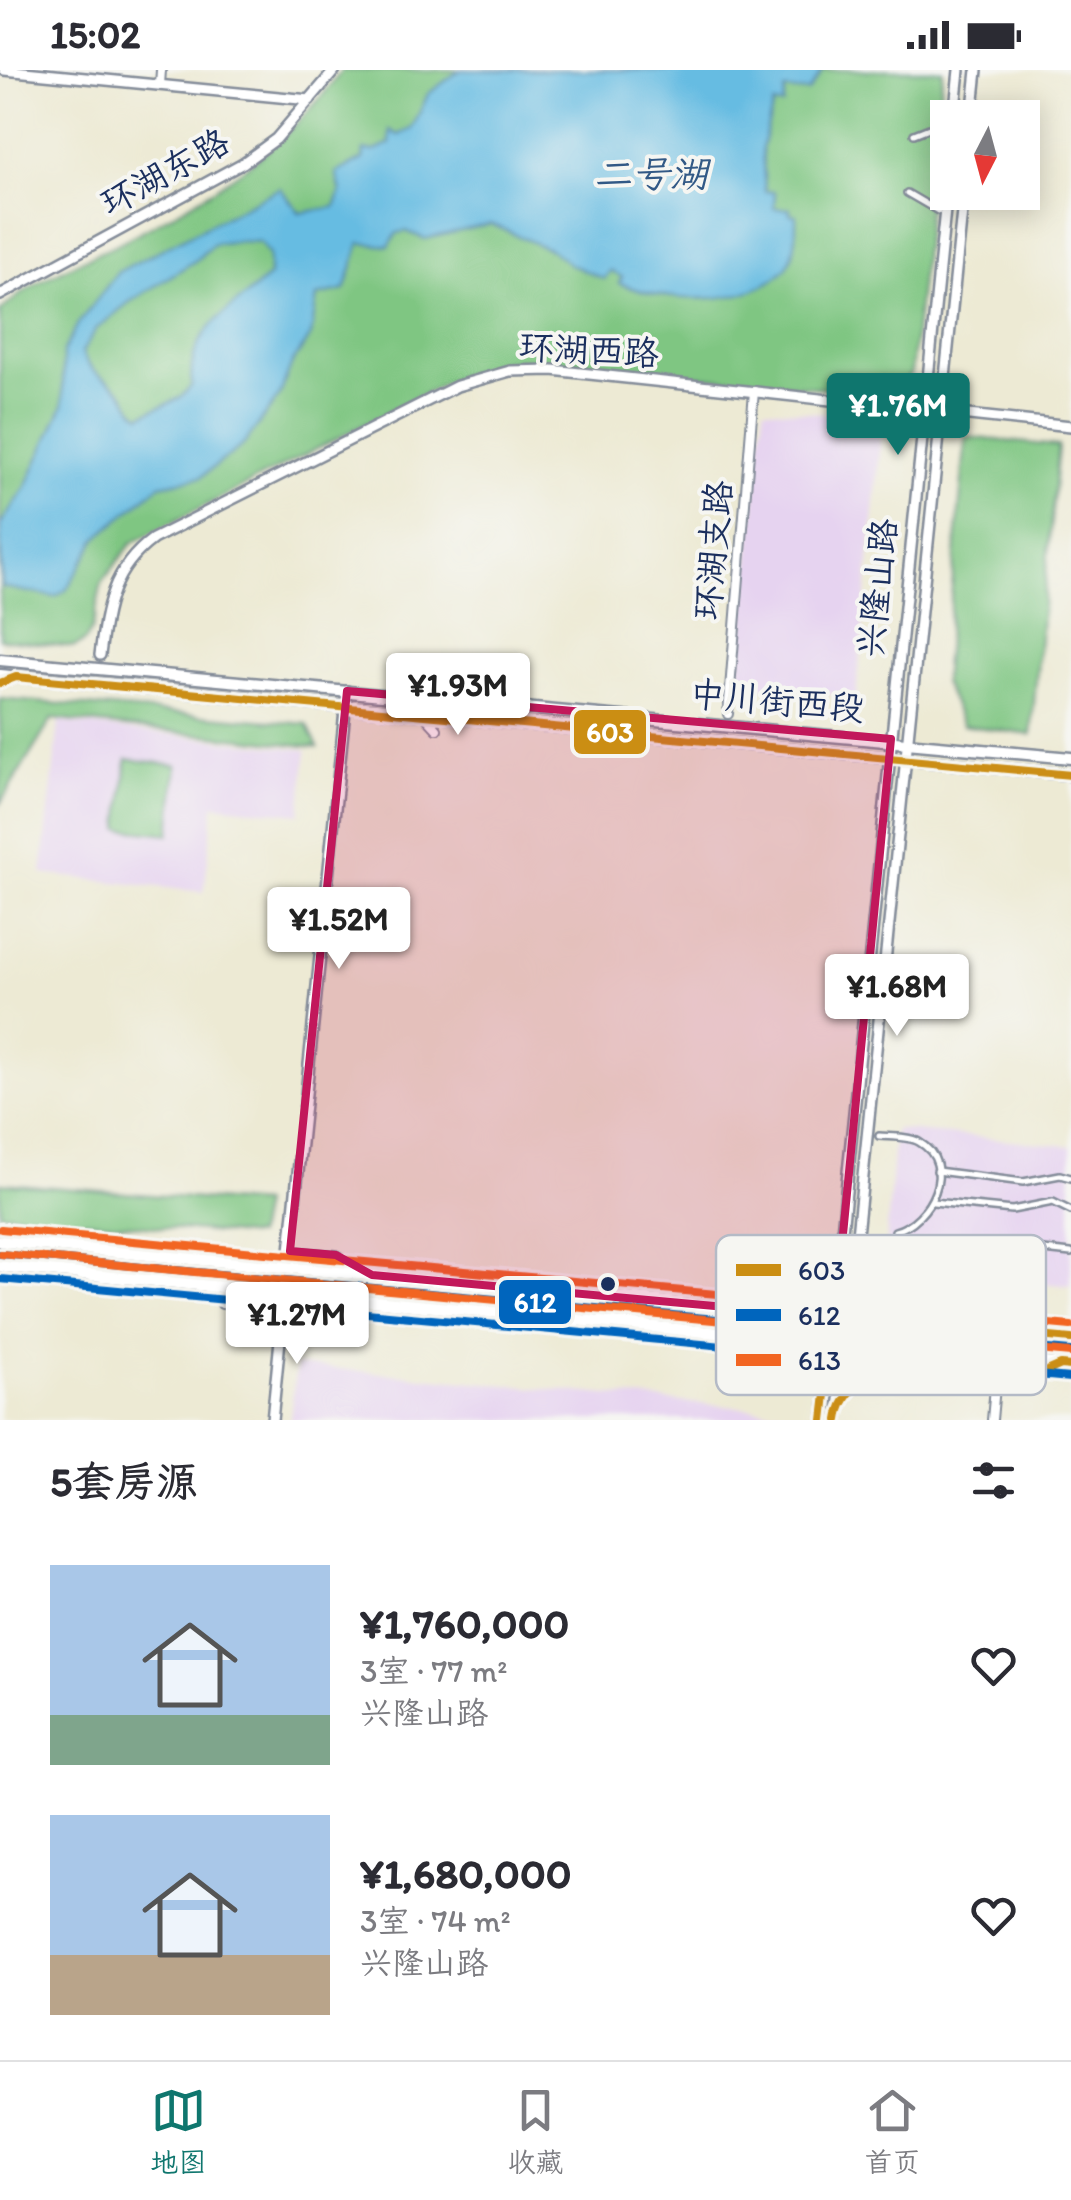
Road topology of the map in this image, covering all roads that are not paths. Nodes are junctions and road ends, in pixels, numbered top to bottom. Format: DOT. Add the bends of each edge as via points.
graph roads {
  1 [pos="4,70"];
  2 [pos="14,70"];
  3 [pos="161,70"];
  4 [pos="334,70"];
  5 [pos="960,70"];
  6 [pos="978,70"];
  7 [pos="160,85"];
  8 [pos="310,100"];
  9 [pos="956,100"];
  10 [pos="974,100"];
  11 [pos="930,128"];
  12 [pos="914,134"];
  13 [pos="907,194"];
  14 [pos="930,206"];
  15 [pos="945,210"];
  16 [pos="962,210"];
  17 [pos="0,296"];
  18 [pos="754,391"];
  19 [pos="923,409"];
  20 [pos="940,411"];
  21 [pos="1071,426"];
  22 [pos="100,655"];
  23 [pos="0,660"];
  24 [pos="0,676"];
  25 [pos="347,691"];
  26 [pos="346,707"];
  27 [pos="423,714"];
  28 [pos="728,714"];
  29 [pos="438,729"];
  30 [pos="891,739"];
  31 [pos="906,742"];
  32 [pos="941,746"];
  33 [pos="889,757"];
  34 [pos="904,758"];
  35 [pos="1071,758"];
  36 [pos="939,762"];
  37 [pos="1071,774"];
  38 [pos="879,1136"];
  39 [pos="937,1172"];
  40 [pos="1071,1178"];
  41 [pos="934,1202"];
  42 [pos="1071,1211"];
  43 [pos="895,1231"];
  44 [pos="840,1235"];
  45 [pos="857,1235"];
  46 [pos="0,1241"];
  47 [pos="1071,1241"];
  48 [pos="290,1251"];
  49 [pos="1069,1252"];
  50 [pos="0,1266"];
  51 [pos="372,1275"];
  52 [pos="204,1285"];
  53 [pos="222,1304"];
  54 [pos="716,1306"];
  55 [pos="283,1310"];
  56 [pos="716,1333"];
  57 [pos="1046,1337"];
  58 [pos="1071,1339"];
  59 [pos="1046,1364"];
  60 [pos="1071,1366"];
  61 [pos="826,1395"];
  62 [pos="841,1395"];
  63 [pos="994,1395"];
  64 [pos="272,1420"];
  65 [pos="823,1420"];
  66 [pos="838,1420"];
  67 [pos="992,1420"];
  1 -- 2 [label="street"];
  2 -- 7 [label="street"];
  3 -- 7 [label="street"];
  4 -- 8 [label="street, 环湖东路"];
  5 -- 9 [label="street"];
  6 -- 10 [label="street"];
  7 -- 8 [label="street"];
  8 -- 17 [label="street, 环湖东路" via="276,139 243,163"];
  11 -- 12 [label="street"];
  13 -- 14 [label="street"];
  15 -- 19 [label="street, 兴隆山路"];
  16 -- 20 [label="street, 兴隆山路"];
  18 -- 19 [label="street, 环湖西路"];
  18 -- 22 [label="street, 环湖西路" via="540,369 457,386 139,550 112,587"];
  18 -- 28 [label="street, 环湖支路"];
  19 -- 20 [label="street, 环湖西路"];
  19 -- 30 [label="street, 兴隆山路"];
  20 -- 21 [label="street, 环湖西路"];
  20 -- 31 [label="street, 兴隆山路"];
  23 -- 25 [label="main road, 中川街西段"];
  24 -- 26 [label="main road, 中川街西段"];
  25 -- 26 [label="street"];
  25 -- 30 [label="main road, 中川街西段"];
  26 -- 27 [label="main road, 中川街西段"];
  26 -- 48 [label="street"];
  27 -- 29 [label="street"];
  27 -- 33 [label="main road, 中川街西段"];
  30 -- 31 [label="main road, 中川街西段"];
  30 -- 33 [label="street, 兴隆山路"];
  31 -- 32 [label="main road, 中川街西段"];
  31 -- 34 [label="street, 兴隆山路"];
  32 -- 35 [label="main road, 中川街西段"];
  32 -- 36 [label="main road"];
  33 -- 34 [label="main road, 中川街西段"];
  33 -- 44 [label="street, 兴隆山路"];
  34 -- 36 [label="main road, 中川街西段"];
  34 -- 45 [label="street, 兴隆山路"];
  36 -- 37 [label="main road, 中川街西段"];
  38 -- 39 [label="street" via="916,1140 933,1156"];
  39 -- 40 [label="street" via="1023,1182"];
  39 -- 41 [label="street"];
  41 -- 42 [label="street" via="1012,1210 1053,1202"];
  41 -- 43 [label="street"];
  46 -- 51 [label="main road"];
  47 -- 49 [label="street"];
  48 -- 51 [label="street" via="336,1255"];
  50 -- 52 [label="main road"];
  51 -- 54 [label="main road"];
  52 -- 53 [label="street"];
  52 -- 56 [label="main road"];
  55 -- 64 [label="street"];
  57 -- 58 [label="main road"];
  59 -- 60 [label="main road"];
  61 -- 65 [label="street, 兴隆山路"];
  62 -- 66 [label="street, 兴隆山路"];
  63 -- 67 [label="street"];
}
